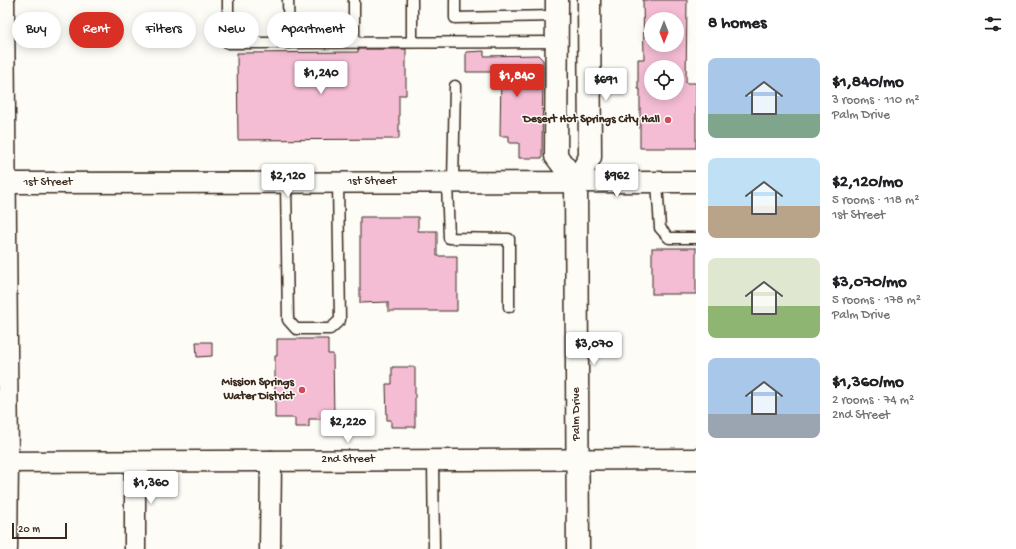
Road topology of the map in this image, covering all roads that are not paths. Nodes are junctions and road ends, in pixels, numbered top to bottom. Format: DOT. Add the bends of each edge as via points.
graph roads {
  1 [pos="4,0"];
  2 [pos="228,0"];
  3 [pos="288,0"];
  4 [pos="354,0"];
  5 [pos="412,0"];
  6 [pos="455,0"];
  7 [pos="589,0"];
  8 [pos="557,8"];
  9 [pos="288,12"];
  10 [pos="354,12"];
  11 [pos="358,42"];
  12 [pos="412,42"];
  13 [pos="557,42"];
  14 [pos="267,43"];
  15 [pos="455,86"];
  16 [pos="286,182"];
  17 [pos="338,182"];
  18 [pos="450,182"];
  19 [pos="576,182"];
  20 [pos="657,182"];
  21 [pos="696,182"];
  22 [pos="3,183"];
  23 [pos="696,238"];
  24 [pos="509,307"];
  25 [pos="577,459"];
  26 [pos="696,459"];
  27 [pos="433,460"];
  28 [pos="271,461"];
  29 [pos="4,462"];
  30 [pos="136,462"];
  31 [pos="7,549"];
  32 [pos="135,549"];
  33 [pos="270,549"];
  34 [pos="434,549"];
  35 [pos="578,549"];
  1 -- 22 [label="street"];
  2 -- 14 [label="lane" via="228,43"];
  3 -- 9 [label="lane"];
  4 -- 10 [label="lane"];
  5 -- 12 [label="lane"];
  6 -- 8 [label="lane" via="455,18"];
  7 -- 19 [label="main road, Palm Drive" via="590,157"];
  8 -- 13 [label="main road"];
  11 -- 12 [label="lane"];
  12 -- 13 [label="lane"];
  13 -- 19 [label="main road" via="556,156"];
  15 -- 18 [label="lane"];
  16 -- 17 [label="street, 1st Street"];
  16 -- 17 [label="lane" via="288,320 296,329 330,329 340,320"];
  16 -- 22 [label="street, 1st Street"];
  17 -- 18 [label="street, 1st Street"];
  18 -- 19 [label="street, 1st Street"];
  18 -- 24 [label="lane" via="449,238 509,239"];
  19 -- 20 [label="street, 1st Street"];
  19 -- 25 [label="main road, Palm Drive"];
  20 -- 21 [label="street, 1st Street"];
  20 -- 23 [label="lane" via="660,228 669,238"];
  22 -- 29 [label="street"];
  25 -- 26 [label="street, 2nd Street"];
  25 -- 27 [label="street, 2nd Street"];
  25 -- 35 [label="main road, Palm Drive"];
  27 -- 28 [label="street, 2nd Street"];
  27 -- 34 [label="lane"];
  28 -- 30 [label="street, 2nd Street"];
  28 -- 33 [label="street"];
  29 -- 30 [label="street, 2nd Street"];
  29 -- 31 [label="street"];
  30 -- 32 [label="street"];
}
